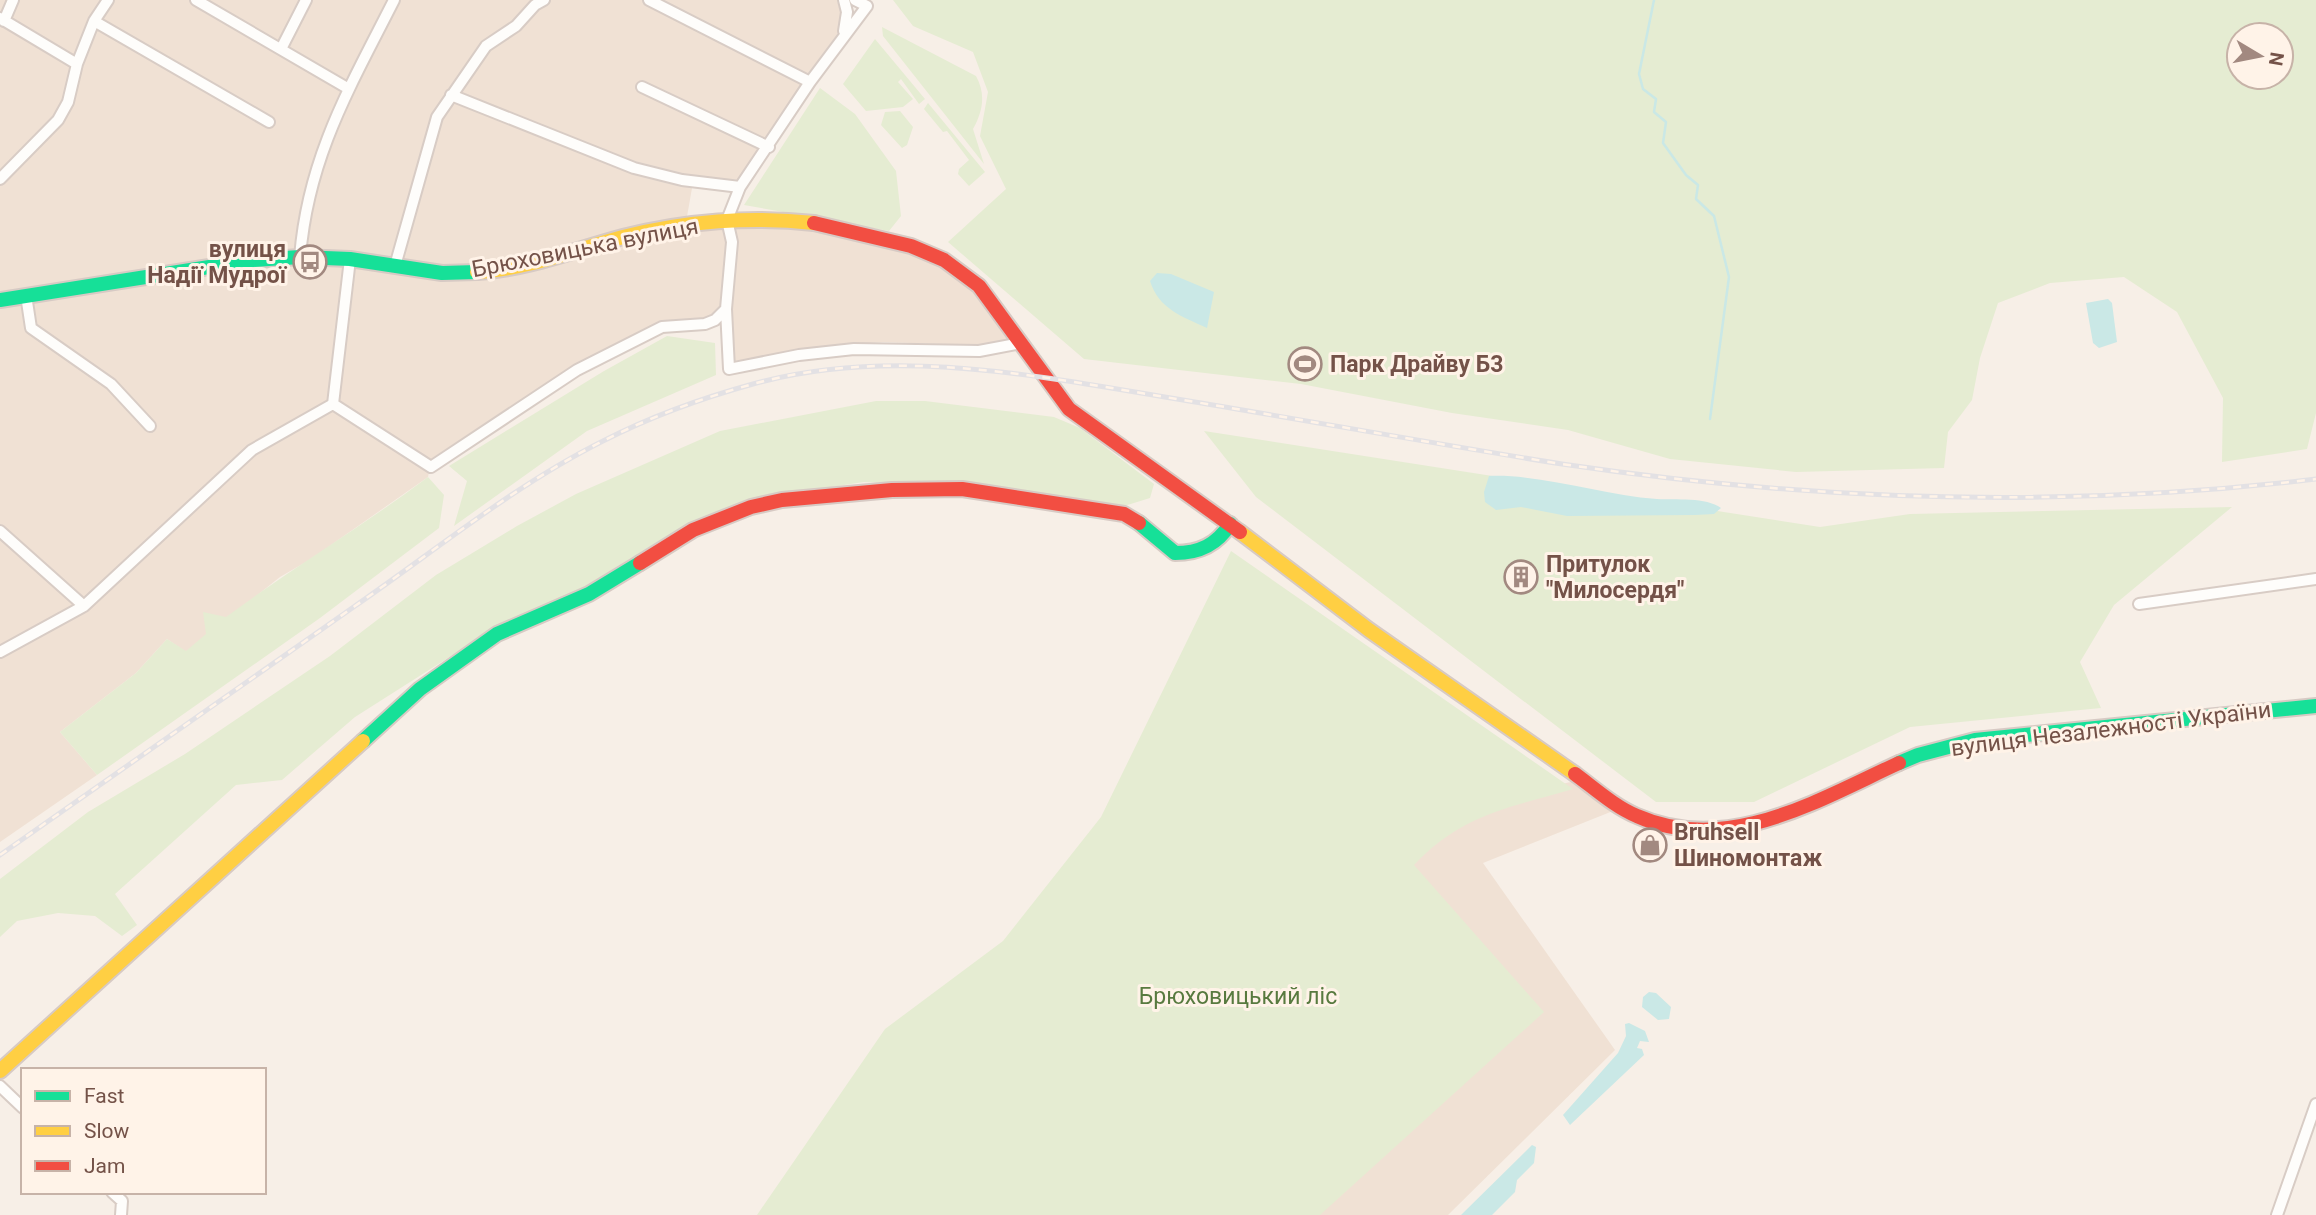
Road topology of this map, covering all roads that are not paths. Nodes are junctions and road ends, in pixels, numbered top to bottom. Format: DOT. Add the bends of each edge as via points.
graph roads {
  1 [pos="13,0"];
  2 [pos="108,0"];
  3 [pos="196,0"];
  4 [pos="306,0"];
  5 [pos="394,0"];
  6 [pos="544,0"];
  7 [pos="649,0"];
  8 [pos="844,0"];
  9 [pos="855,0"];
  10 [pos="2,20"];
  11 [pos="94,21"];
  12 [pos="843,37"];
  13 [pos="281,49"];
  14 [pos="77,64"];
  15 [pos="810,82"];
  16 [pos="642,87"];
  17 [pos="349,89"];
  18 [pos="451,95"];
  19 [pos="269,122"];
  20 [pos="768,147"];
  21 [pos="0,179"];
  22 [pos="740,187"];
  23 [pos="727,220"];
  24 [pos="300,257"];
  25 [pos="349,259"];
  26 [pos="395,266"];
  27 [pos="26,295"];
  28 [pos="0,300"];
  29 [pos="726,309"];
  30 [pos="1021,343"];
  31 [pos="333,404"];
  32 [pos="150,426"];
  33 [pos="1230,524"];
  34 [pos="0,531"];
  35 [pos="2316,579"];
  36 [pos="2139,604"];
  37 [pos="84,606"];
  38 [pos="0,652"];
  39 [pos="2316,706"];
  40 [pos="0,1070"];
  41 [pos="0,1086"];
  42 [pos="2316,1104"];
  43 [pos="21,1106"];
  44 [pos="114,1194"];
  45 [pos="121,1215"];
  46 [pos="2277,1215"];
  1 -- 10 [label="street"];
  2 -- 11 [label="street"];
  3 -- 13 [label="street"];
  4 -- 13 [label="street"];
  5 -- 17 [label="street"];
  6 -- 18 [label="street" via="486,46"];
  7 -- 15 [label="street"];
  8 -- 12 [label="street" via="848,20"];
  9 -- 12 [label="street" via="867,6"];
  10 -- 14 [label="street"];
  11 -- 14 [label="street"];
  11 -- 19 [label="street"];
  12 -- 15 [label="street"];
  13 -- 17 [label="street"];
  14 -- 21 [label="street" via="68,102 58,120"];
  15 -- 20 [label="street"];
  16 -- 20 [label="street"];
  17 -- 24 [label="street" via="321,149 304,210"];
  18 -- 22 [label="street" via="634,168"];
  18 -- 26 [label="street" via="437,117"];
  20 -- 22 [label="street"];
  22 -- 23 [label="street"];
  23 -- 26 [label="main road, Брюховицька вулиця" via="627,236 481,272 442,273"];
  23 -- 29 [label="street" via="732,242"];
  23 -- 30 [label="main road, Брюховицька вулиця" via="813,223 931,253 979,286"];
  24 -- 25 [label="main road, Брюховицька вулиця"];
  24 -- 27 [label="main road, Брюховицька вулиця"];
  25 -- 26 [label="main road, Брюховицька вулиця"];
  25 -- 31 [label="street"];
  27 -- 28 [label="main road, Брюховицька вулиця"];
  27 -- 32 [label="street" via="32,328 111,384"];
  29 -- 30 [label="street" via="729,369 733,371 799,355 854,349 979,351"];
  29 -- 31 [label="street" via="705,324 662,327 577,370 431,467"];
  30 -- 33 [label="main road, Брюховицька вулиця" via="1069,409"];
  31 -- 37 [label="street" via="253,450"];
  33 -- 39 [label="main road, вулиця Незалежності України" via="1369,630 1596,789 1636,816 1662,825 1703,831 1749,828 1918,755 1975,740"];
  33 -- 40 [label="main road" via="1222,540 1192,554 1175,554 1124,514 962,489 782,500 727,514 589,594 497,634 420,689"];
  34 -- 37 [label="street"];
  35 -- 36 [label="street"];
  37 -- 38 [label="street"];
  41 -- 43 [label="street"];
  42 -- 46 [label="street"];
  44 -- 45 [label="street" via="122,1201"];
}
